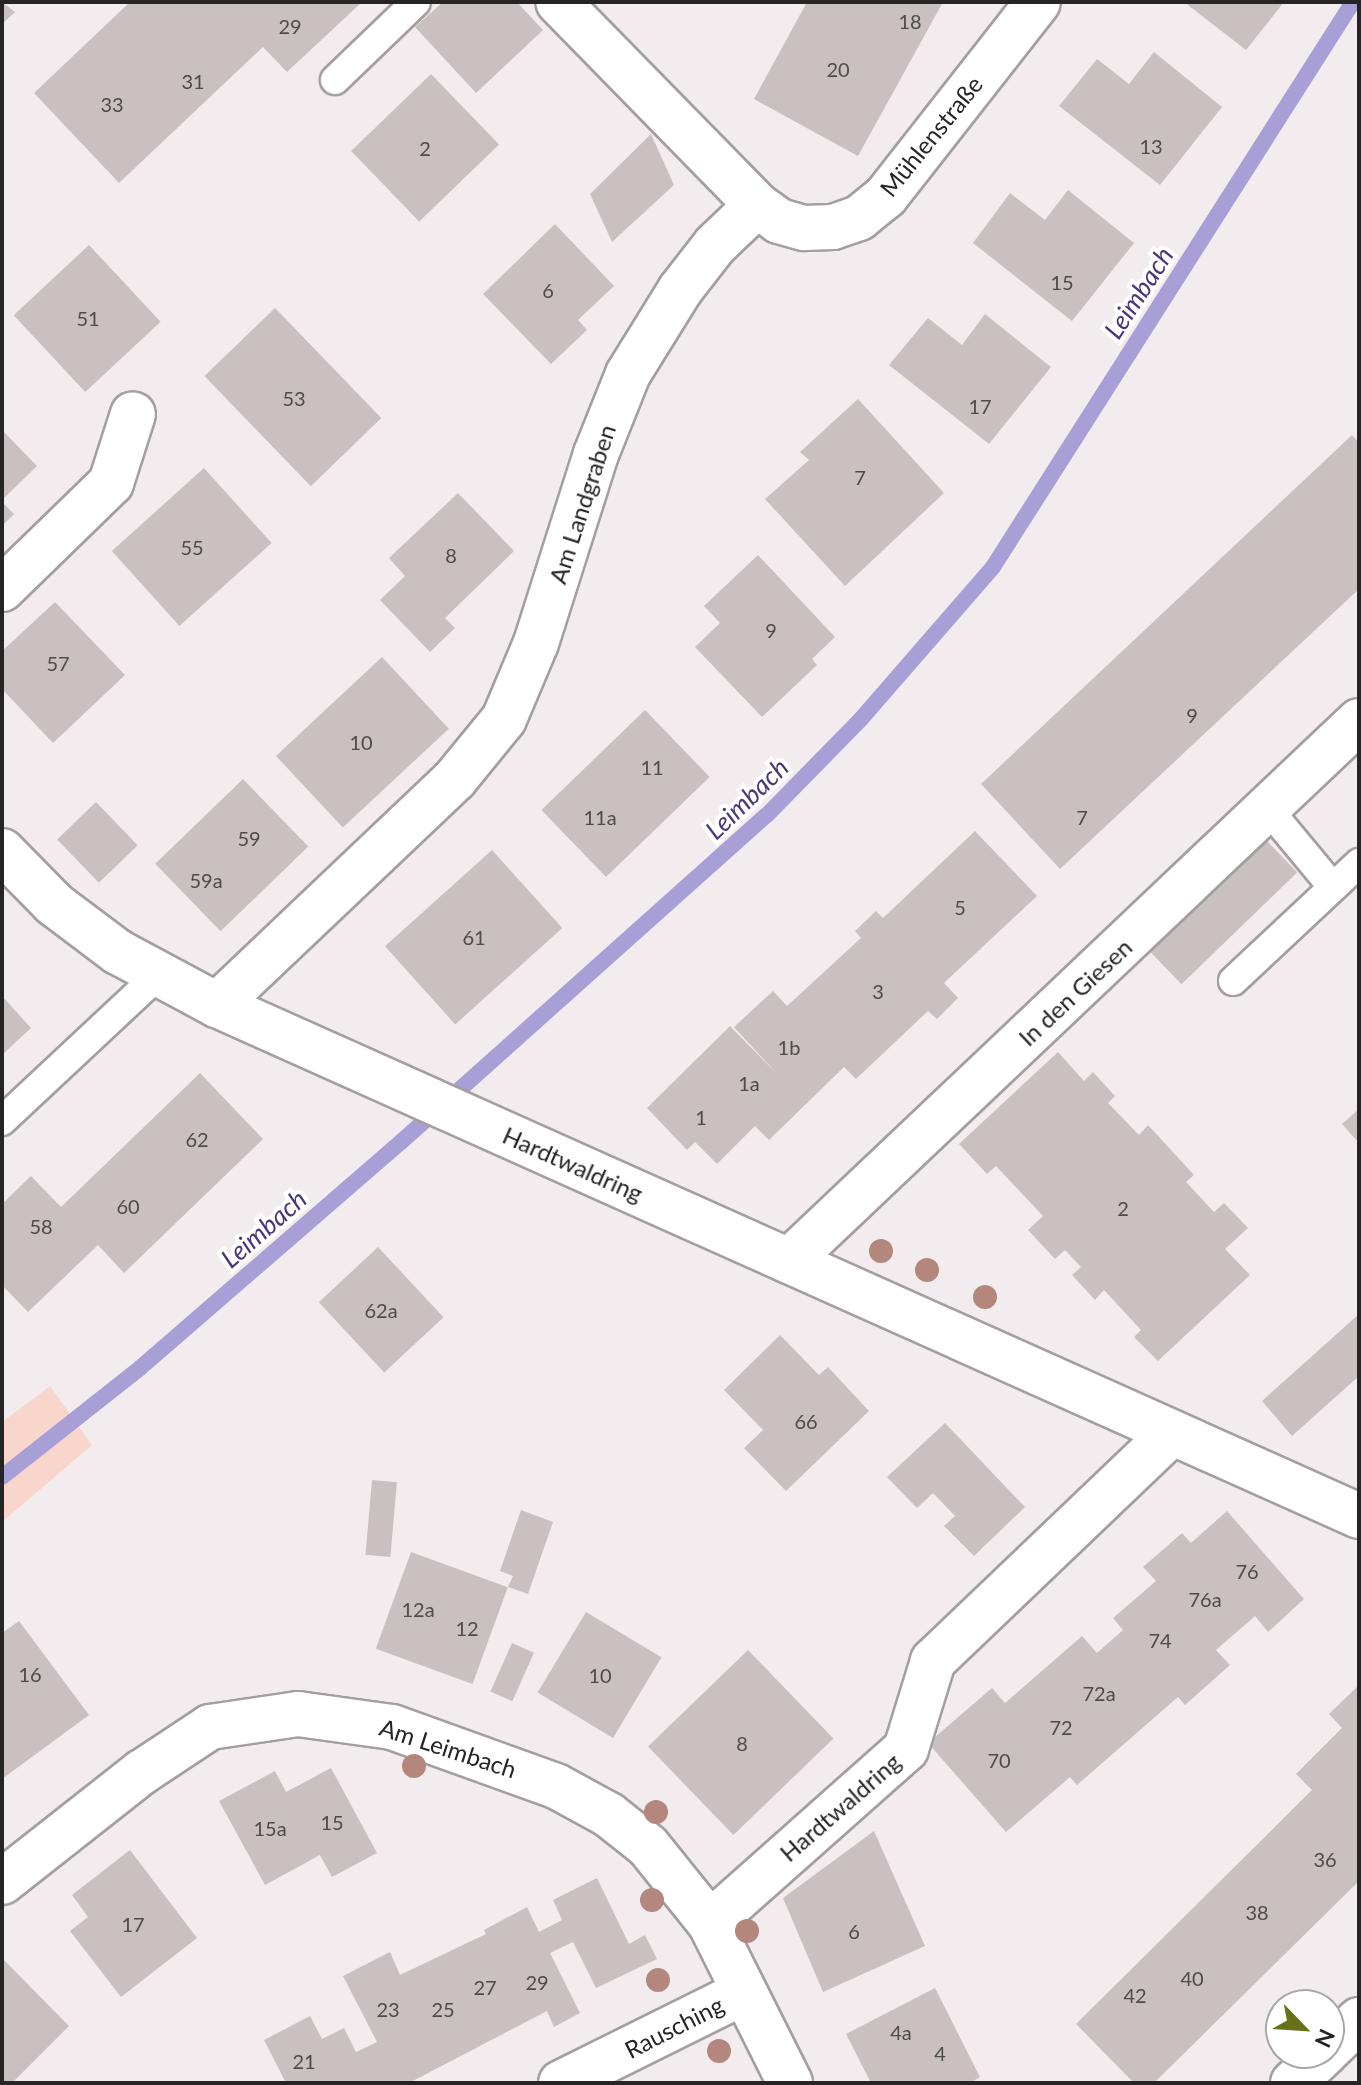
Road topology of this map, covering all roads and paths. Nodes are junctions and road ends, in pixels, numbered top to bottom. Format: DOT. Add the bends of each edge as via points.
graph roads {
  1 [pos="416,2"];
  2 [pos="558,2"];
  3 [pos="1038,2"];
  4 [pos="335,80"];
  5 [pos="757,205"];
  6 [pos="133,414"];
  7 [pos="2,589"];
  8 [pos="1359,721"];
  9 [pos="1268,809"];
  10 [pos="2,851"];
  11 [pos="1359,863"];
  12 [pos="1332,886"];
  13 [pos="158,975"];
  14 [pos="1233,981"];
  15 [pos="217,1005"];
  16 [pos="2,1121"];
  17 [pos="789,1261"];
  18 [pos="1172,1433"];
  19 [pos="1359,1516"];
  20 [pos="2,1882"];
  21 [pos="710,1923"];
  22 [pos="744,1992"];
  23 [pos="1308,2069"];
  24 [pos="561,2083"];
  25 [pos="790,2083"];
  26 [pos="1293,2083"];
  1 -- 4 [label="lane"];
  2 -- 5 [label="street"];
  3 -- 5 [label="street, Mühlenstraße" via="886,196 859,218 833,227 804,228 779,221"];
  5 -- 15 [label="street, Am Landgraben" via="715,245 680,290 628,374 596,454 531,657 498,729 455,779"];
  6 -- 7 [label="street" via="111,483"];
  8 -- 9 [label="street, In den Giesen"];
  9 -- 12 [label="lane"];
  9 -- 17 [label="street, In den Giesen"];
  10 -- 13 [label="street, Hardtwaldring" via="86,929"];
  11 -- 12 [label="lane"];
  12 -- 14 [label="lane"];
  13 -- 15 [label="street, Hardtwaldring"];
  13 -- 16 [label="lane"];
  15 -- 17 [label="street, Hardtwaldring"];
  17 -- 18 [label="street, Hardtwaldring"];
  18 -- 19 [label="street, Hardtwaldring"];
  18 -- 21 [label="street, Hardtwaldring" via="933,1661 906,1749"];
  20 -- 21 [label="street, Am Leimbach" via="142,1772 210,1727 298,1714 392,1727 556,1786 609,1815 648,1846"];
  21 -- 22 [label="street, Am Leimbach"];
  22 -- 24 [label="street, Rausching"];
  22 -- 25 [label="street, Am Leimbach"];
  23 -- 26 [label="street"];
}
